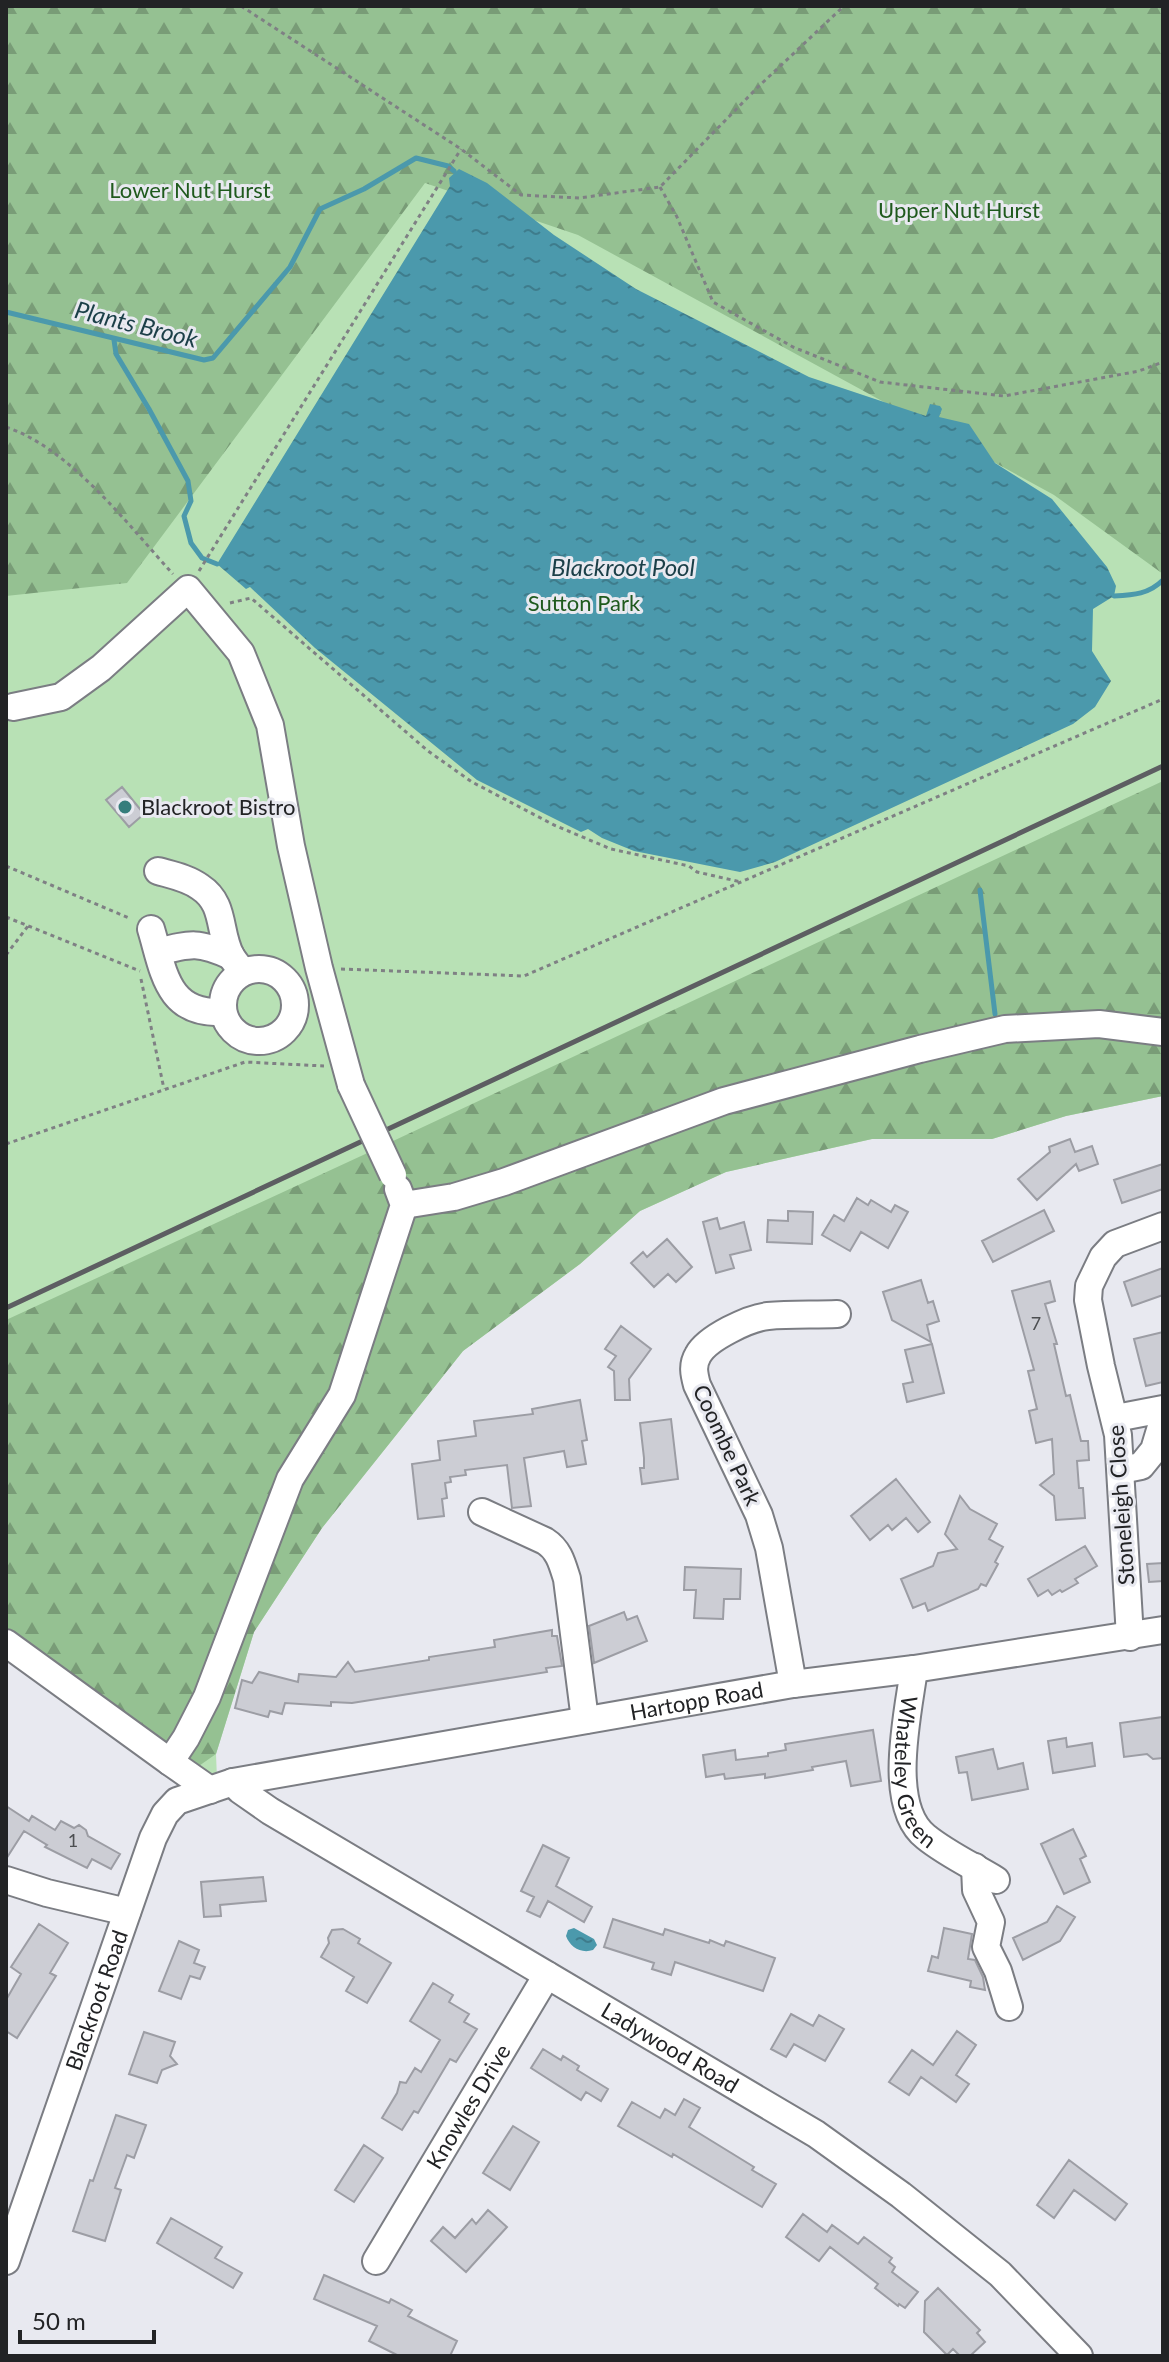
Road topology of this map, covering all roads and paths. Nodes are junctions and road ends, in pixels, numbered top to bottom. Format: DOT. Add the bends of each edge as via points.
graph roads {
  1 [pos="241,6"];
  2 [pos="844,6"];
  3 [pos="461,149"];
  4 [pos="660,187"];
  5 [pos="1163,362"];
  6 [pos="6,427"];
  7 [pos="195,578"];
  8 [pos="205,610"];
  9 [pos="1163,699"];
  10 [pos="13,707"];
  11 [pos="6,866"];
  12 [pos="158,871"];
  13 [pos="741,882"];
  14 [pos="6,917"];
  15 [pos="28,926"];
  16 [pos="146,933"];
  17 [pos="6,955"];
  18 [pos="237,964"];
  19 [pos="319,968"];
  20 [pos="326,995"];
  21 [pos="295,1000"];
  22 [pos="223,1012"];
  23 [pos="1163,1032"];
  24 [pos="349,1076"];
  25 [pos="164,1089"];
  26 [pos="6,1144"];
  27 [pos="404,1205"];
  28 [pos="1163,1226"];
  29 [pos="837,1314"];
  30 [pos="1163,1409"];
  31 [pos="1116,1418"];
  32 [pos="1163,1420"];
  33 [pos="1121,1470"];
  34 [pos="482,1512"];
  35 [pos="1163,1630"];
  36 [pos="1130,1637"];
  37 [pos="6,1643"];
  38 [pos="914,1669"];
  39 [pos="793,1684"];
  40 [pos="585,1720"];
  41 [pos="170,1762"];
  42 [pos="221,1786"];
  43 [pos="6,1880"];
  44 [pos="127,1912"];
  45 [pos="547,1975"];
  46 [pos="1009,2007"];
  47 [pos="6,2261"];
  48 [pos="376,2261"];
  49 [pos="1079,2356"];
  1 -- 3 [label="path"];
  2 -- 4 [label="path"];
  3 -- 4 [label="path" via="521,195 579,198"];
  3 -- 7 [label="path"];
  4 -- 5 [label="path" via="713,302 793,347 880,382 1004,396"];
  6 -- 7 [label="path" via="75,467"];
  7 -- 8 [label="street"];
  7 -- 10 [label="street" via="101,668 61,697"];
  8 -- 13 [label="path" via="251,598 428,751 513,805 611,849"];
  8 -- 19 [label="street" via="241,653 270,725"];
  9 -- 13 [label="path"];
  11 -- 16 [label="path"];
  12 -- 18 [label="street" via="210,895"];
  13 -- 19 [label="path" via="524,976"];
  14 -- 15 [label="path"];
  15 -- 17 [label="path"];
  15 -- 25 [label="path" via="140,971"];
  16 -- 18 [label="street" via="206,945"];
  16 -- 22 [label="street" via="182,1003 195,1010"];
  18 -- 21 [label="street" via="276,972 286,979"];
  18 -- 22 [label="street"];
  19 -- 20 [label="street"];
  20 -- 21 [label="street"];
  20 -- 24 [label="street"];
  21 -- 22 [label="street" via="290,1024 271,1039 246,1039 227,1024"];
  23 -- 27 [label="street" via="1099,1024 1005,1029 724,1101 504,1182"];
  24 -- 25 [label="path" via="245,1062"];
  24 -- 27 [label="street, bridge"];
  25 -- 26 [label="path"];
  27 -- 41 [label="street" via="342,1395 290,1479 207,1697"];
  28 -- 31 [label="street, Stoneleigh Close" via="1115,1244 1089,1286 1101,1366"];
  29 -- 39 [label="street, Coombe Park" via="766,1316 744,1323 706,1344 693,1369 759,1515"];
  30 -- 31 [label="street"];
  31 -- 33 [label="street, Stoneleigh Close"];
  32 -- 33 [label="street" via="1154,1450 1141,1466"];
  33 -- 36 [label="street, Stoneleigh Close"];
  34 -- 40 [label="street" via="545,1541 562,1562"];
  35 -- 36 [label="street, Hartopp Road"];
  36 -- 38 [label="street, Hartopp Road"];
  37 -- 41 [label="street, Ladywood Road"];
  38 -- 39 [label="street, Hartopp Road"];
  38 -- 46 [label="street, Whateley Green" via="903,1771 907,1812 925,1836 985,1873 976,1890 991,1922 986,1947"];
  39 -- 40 [label="street, Hartopp Road"];
  40 -- 42 [label="street, Hartopp Road"];
  41 -- 42 [label="street, Ladywood Road"];
  42 -- 44 [label="street, Blackroot Road" via="177,1801 165,1814"];
  42 -- 45 [label="street, Ladywood Road" via="240,1790"];
  43 -- 44 [label="street"];
  44 -- 47 [label="street, Blackroot Road"];
  45 -- 48 [label="street, Knowles Drive" via="381,2232"];
  45 -- 49 [label="street, Ladywood Road" via="853,2160 1000,2274"];
}
